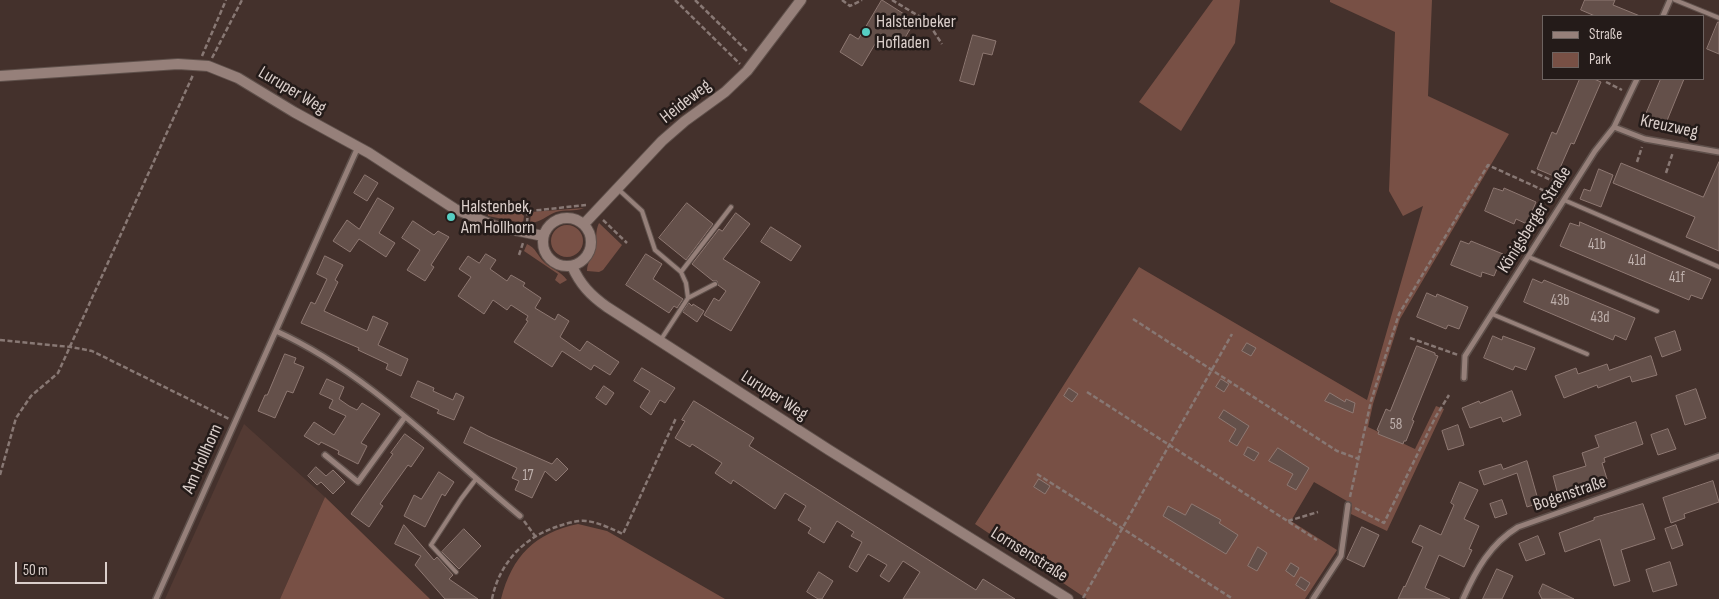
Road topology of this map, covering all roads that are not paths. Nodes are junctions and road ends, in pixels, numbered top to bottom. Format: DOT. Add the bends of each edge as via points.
graph roads {
  1 [pos="800,0"];
  2 [pos="1670,0"];
  3 [pos="1675,0"];
  4 [pos="1663,15"];
  5 [pos="1719,18"];
  6 [pos="0,76"];
  7 [pos="1637,80"];
  8 [pos="1614,127"];
  9 [pos="358,148"];
  10 [pos="1719,152"];
  11 [pos="618,189"];
  12 [pos="1564,200"];
  13 [pos="731,206"];
  14 [pos="584,224"];
  15 [pos="543,236"];
  16 [pos="1529,257"];
  17 [pos="572,266"];
  18 [pos="1719,267"];
  19 [pos="681,272"];
  20 [pos="715,284"];
  21 [pos="688,298"];
  22 [pos="1657,311"];
  23 [pos="1492,314"];
  24 [pos="276,331"];
  25 [pos="660,341"];
  26 [pos="1587,354"];
  27 [pos="1464,378"];
  28 [pos="405,417"];
  29 [pos="325,455"];
  30 [pos="1719,456"];
  31 [pos="476,479"];
  32 [pos="1348,505"];
  33 [pos="520,516"];
  34 [pos="972,538"];
  35 [pos="456,572"];
  36 [pos="156,599"];
  37 [pos="1068,599"];
  38 [pos="1313,599"];
  39 [pos="1463,599"];
  1 -- 11 [label="street, Heideweg" via="747,71 662,142"];
  2 -- 4 [label="street"];
  3 -- 5 [label="lane"];
  6 -- 9 [label="street, Luruper Weg" via="203,65 238,78"];
  7 -- 8 [label="street, Königsberger Straße"];
  8 -- 10 [label="street, Kreuzweg" via="1645,139"];
  8 -- 12 [label="street, Königsberger Straße"];
  9 -- 15 [label="street, Luruper Weg" via="466,215 494,226"];
  9 -- 24 [label="street, Am Hollhorn"];
  11 -- 14 [label="street, Heideweg"];
  11 -- 19 [label="lane" via="642,211 655,250"];
  12 -- 16 [label="street, Königsberger Straße"];
  12 -- 18 [label="lane"];
  13 -- 19 [label="lane"];
  14 -- 15 [label="street" via="578,219 561,217 553,221"];
  14 -- 17 [label="street" via="591,240 589,249 580,263"];
  15 -- 17 [label="street" via="544,252 548,258 564,266"];
  16 -- 22 [label="lane"];
  16 -- 23 [label="street, Königsberger Straße"];
  17 -- 25 [label="street, Luruper Weg" via="593,297"];
  19 -- 21 [label="lane"];
  20 -- 21 [label="lane"];
  21 -- 25 [label="lane"];
  23 -- 26 [label="lane"];
  23 -- 27 [label="street, Königsberger Straße" via="1465,356"];
  24 -- 28 [label="street" via="351,374"];
  24 -- 36 [label="street, Am Hollhorn"];
  25 -- 34 [label="street, Luruper Weg"];
  28 -- 29 [label="street" via="358,482"];
  28 -- 31 [label="street"];
  30 -- 39 [label="street, Bogenstraße" via="1518,527 1501,539 1486,556"];
  31 -- 33 [label="street"];
  31 -- 35 [label="lane" via="431,545"];
  32 -- 38 [label="street" via="1340,556"];
  34 -- 37 [label="street, Lornsenstraße"];
}
